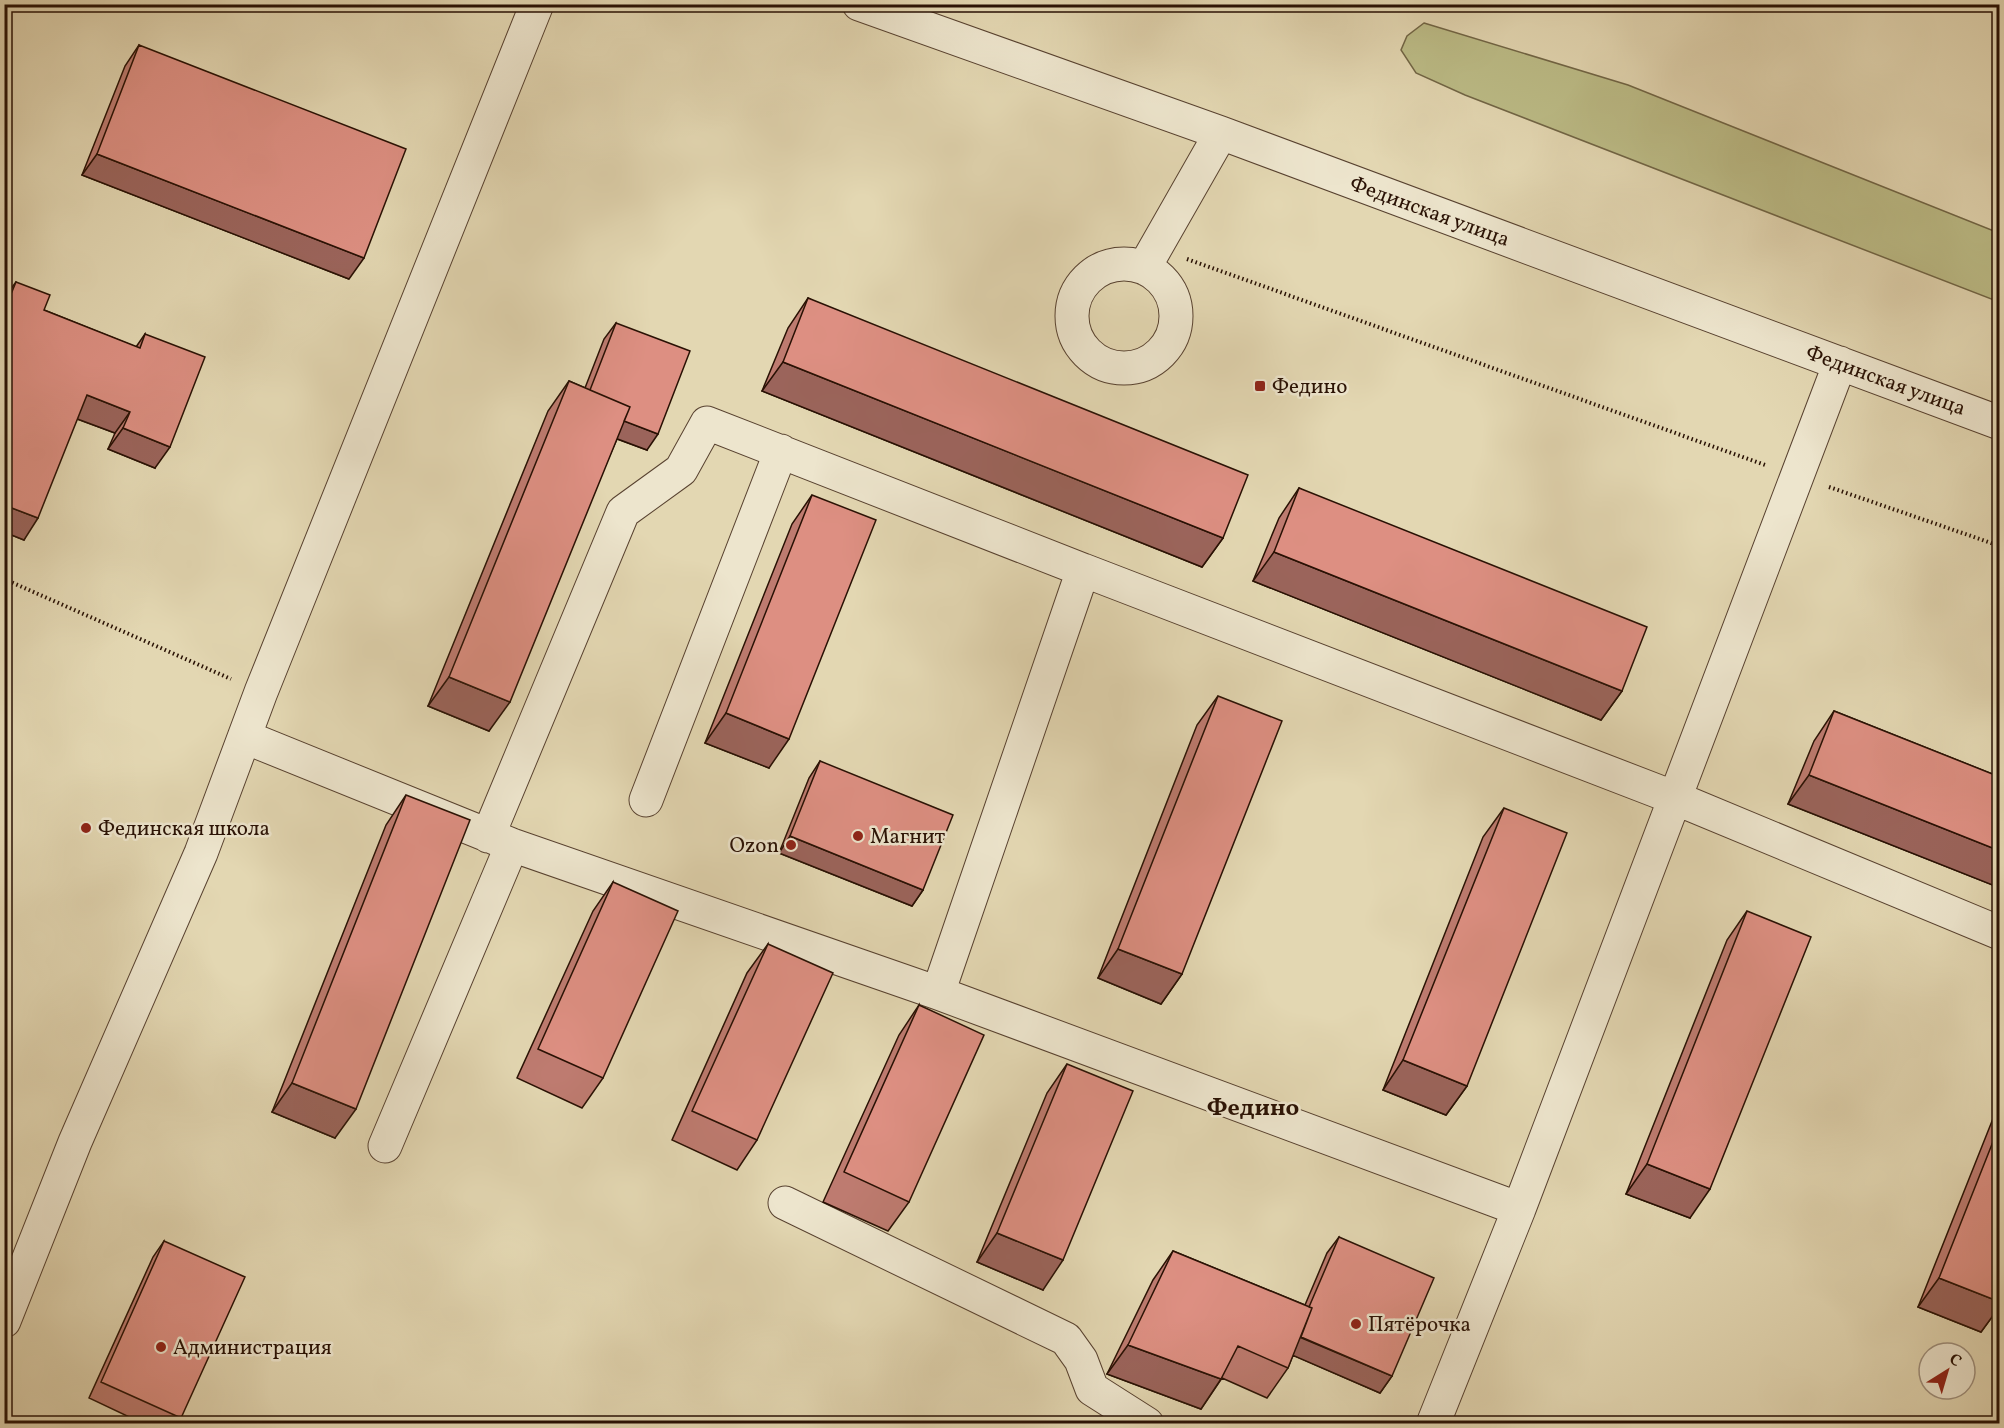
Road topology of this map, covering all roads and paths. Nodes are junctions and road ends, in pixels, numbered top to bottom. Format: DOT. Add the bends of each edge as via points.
graph roads {
  1 [pos="537,4"];
  2 [pos="859,4"];
  3 [pos="1221,133"];
  4 [pos="1149,258"];
  5 [pos="1840,363"];
  6 [pos="2000,423"];
  7 [pos="781,451"];
  8 [pos="1798,476"];
  9 [pos="2000,546"];
  10 [pos="1083,570"];
  11 [pos="4,579"];
  12 [pos="261,692"];
  13 [pos="245,737"];
  14 [pos="1675,798"];
  15 [pos="646,800"];
  16 [pos="500,841"];
  17 [pos="2000,933"];
  18 [pos="938,993"];
  19 [pos="385,1146"];
  20 [pos="784,1203"];
  21 [pos="1519,1209"];
  22 [pos="4,1321"];
  23 [pos="1147,1424"];
  24 [pos="1433,1424"];
  1 -- 12 [label="street"];
  2 -- 3 [label="street, Фединская улица"];
  3 -- 4 [label="street"];
  3 -- 5 [label="street, Фединская улица"];
  4 -- 8 [label="path"];
  5 -- 6 [label="street, Фединская улица"];
  5 -- 8 [label="street"];
  7 -- 10 [label="street"];
  7 -- 15 [label="street"];
  7 -- 16 [label="street" via="707,423 681,470 623,512"];
  8 -- 9 [label="path"];
  8 -- 14 [label="street"];
  10 -- 14 [label="street"];
  10 -- 18 [label="street"];
  11 -- 12 [label="path"];
  12 -- 13 [label="street"];
  13 -- 16 [label="street"];
  13 -- 22 [label="street" via="201,853 75,1142"];
  14 -- 17 [label="street"];
  14 -- 21 [label="street"];
  16 -- 18 [label="street"];
  16 -- 19 [label="street"];
  18 -- 21 [label="street"];
  20 -- 23 [label="street" via="1066,1339 1081,1360 1092,1389"];
  21 -- 24 [label="street"];
}
